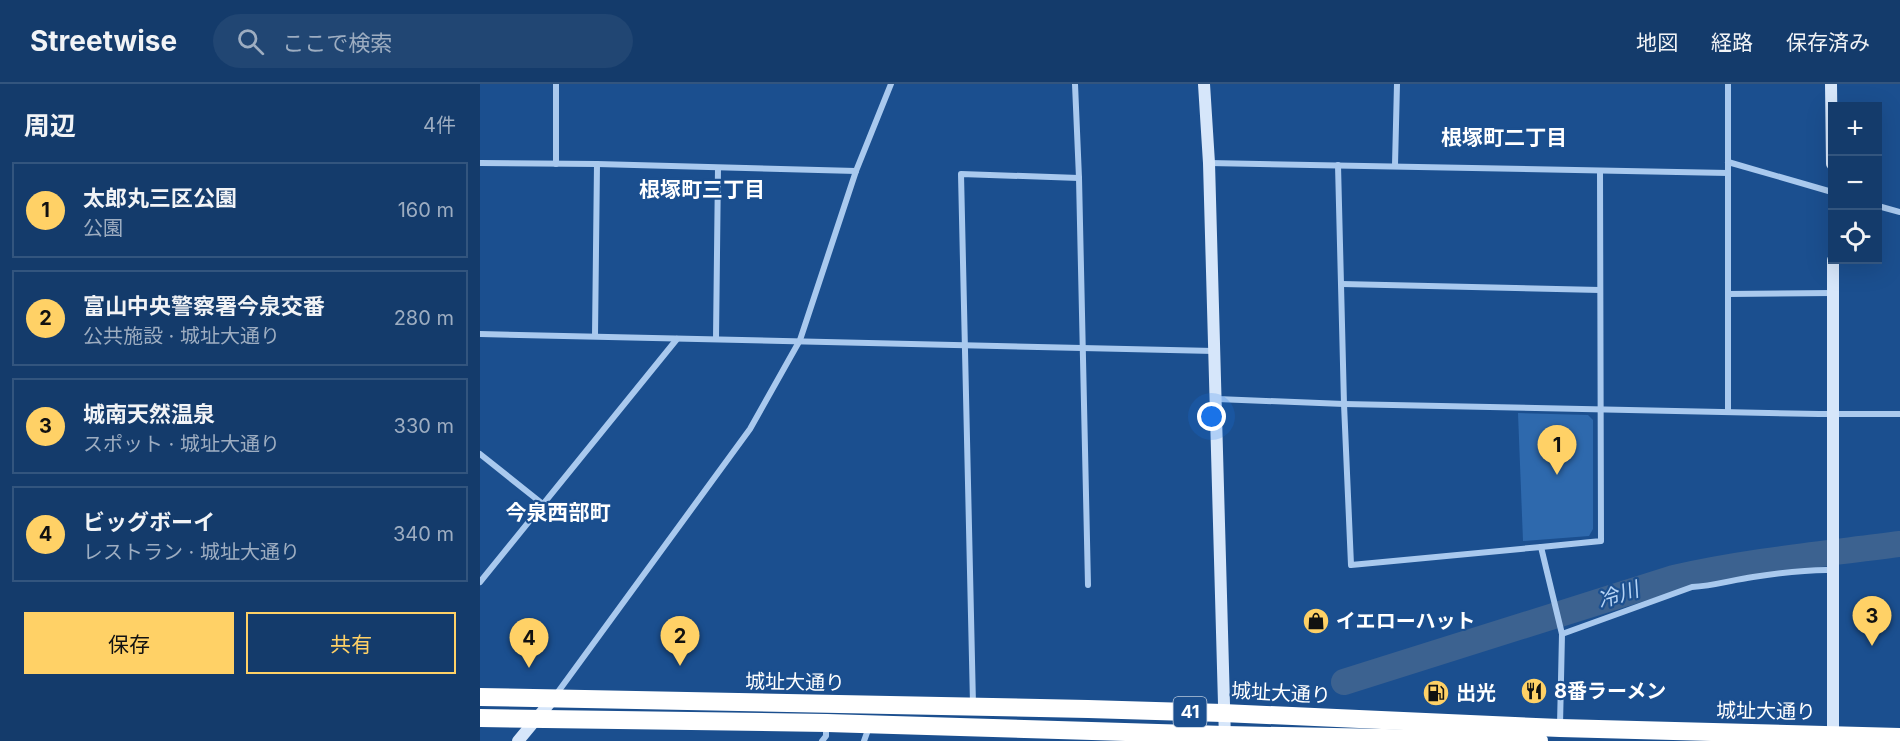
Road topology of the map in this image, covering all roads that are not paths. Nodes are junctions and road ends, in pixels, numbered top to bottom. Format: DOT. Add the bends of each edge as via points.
graph roads {
  1 [pos="556,84"];
  2 [pos="891,84"];
  3 [pos="1075,84"];
  4 [pos="1203,84"];
  5 [pos="1397,84"];
  6 [pos="1728,84"];
  7 [pos="1831,84"];
  8 [pos="1833,156"];
  9 [pos="1728,162"];
  10 [pos="480,163"];
  11 [pos="556,164"];
  12 [pos="597,164"];
  13 [pos="1209,164"];
  14 [pos="1338,165"];
  15 [pos="1395,165"];
  16 [pos="718,168"];
  17 [pos="856,171"];
  18 [pos="1600,171"];
  19 [pos="1728,173"];
  20 [pos="1079,178"];
  21 [pos="1828,191"];
  22 [pos="1882,207"];
  23 [pos="1900,212"];
  24 [pos="1833,264"];
  25 [pos="1342,284"];
  26 [pos="1600,290"];
  27 [pos="1833,293"];
  28 [pos="1728,294"];
  29 [pos="480,334"];
  30 [pos="595,336"];
  31 [pos="678,339"];
  32 [pos="716,339"];
  33 [pos="800,340"];
  34 [pos="965,345"];
  35 [pos="1082,347"];
  36 [pos="1215,351"];
  37 [pos="1216,399"];
  38 [pos="1344,404"];
  39 [pos="1600,409"];
  40 [pos="1728,411"];
  41 [pos="1833,414"];
  42 [pos="1900,414"];
  43 [pos="480,454"];
  44 [pos="544,505"];
  45 [pos="1541,548"];
  46 [pos="1833,565"];
  47 [pos="480,582"];
  48 [pos="1088,585"];
  49 [pos="1562,634"];
  50 [pos="480,697"];
  51 [pos="552,699"];
  52 [pos="973,708"];
  53 [pos="1223,713"];
  54 [pos="480,718"];
  55 [pos="535,720"];
  56 [pos="826,723"];
  57 [pos="1560,728"];
  58 [pos="867,733"];
  59 [pos="1900,737"];
  60 [pos="1225,738"];
  61 [pos="1833,738"];
  62 [pos="518,741"];
  63 [pos="822,741"];
  64 [pos="1539,741"];
  1 -- 11 [label="street"];
  2 -- 17 [label="street"];
  3 -- 20 [label="street"];
  4 -- 13 [label="street"];
  5 -- 15 [label="street"];
  6 -- 9 [label="street"];
  7 -- 8 [label="street"];
  9 -- 19 [label="street"];
  9 -- 21 [label="street"];
  10 -- 11 [label="street"];
  11 -- 12 [label="street"];
  12 -- 16 [label="street"];
  12 -- 30 [label="street"];
  13 -- 14 [label="street"];
  13 -- 36 [label="street"];
  14 -- 15 [label="street"];
  14 -- 25 [label="street"];
  15 -- 18 [label="street"];
  16 -- 17 [label="street"];
  16 -- 32 [label="street"];
  17 -- 33 [label="street"];
  18 -- 19 [label="street"];
  18 -- 26 [label="street"];
  19 -- 28 [label="street"];
  20 -- 34 [label="street" via="961,174"];
  20 -- 35 [label="street"];
  22 -- 23 [label="street"];
  24 -- 27 [label="street"];
  25 -- 26 [label="street"];
  25 -- 38 [label="street"];
  26 -- 39 [label="street"];
  27 -- 28 [label="street"];
  27 -- 41 [label="street"];
  28 -- 40 [label="street"];
  29 -- 30 [label="street"];
  30 -- 31 [label="street"];
  31 -- 32 [label="street"];
  31 -- 44 [label="street"];
  32 -- 33 [label="street"];
  33 -- 34 [label="street"];
  33 -- 51 [label="street" via="750,429"];
  34 -- 35 [label="street"];
  34 -- 52 [label="street"];
  35 -- 36 [label="street"];
  35 -- 48 [label="street"];
  36 -- 37 [label="street"];
  37 -- 38 [label="street"];
  37 -- 53 [label="street"];
  38 -- 39 [label="street"];
  38 -- 45 [label="street" via="1351,565"];
  39 -- 40 [label="street"];
  39 -- 45 [label="street" via="1601,541"];
  40 -- 41 [label="street"];
  41 -- 42 [label="street"];
  41 -- 46 [label="street"];
  43 -- 44 [label="street"];
  44 -- 47 [label="street"];
  45 -- 49 [label="street"];
  46 -- 49 [label="street" via="1692,587"];
  46 -- 61 [label="street"];
  49 -- 57 [label="street"];
  50 -- 51 [label="highway, 城址大通り / 41"];
  51 -- 52 [label="highway, 城址大通り / 41"];
  51 -- 55 [label="street"];
  52 -- 53 [label="highway, 城址大通り / 41"];
  53 -- 57 [label="highway, 城址大通り / 41"];
  53 -- 60 [label="street"];
  54 -- 55 [label="highway, 城址大通り / 41"];
  55 -- 56 [label="highway, 城址大通り / 41"];
  55 -- 62 [label="street"];
  56 -- 58 [label="highway, 城址大通り / 41"];
  56 -- 63 [label="street"];
  57 -- 61 [label="highway, 城址大通り / 41"];
  58 -- 60 [label="highway, 城址大通り / 41"];
  59 -- 61 [label="highway, 城址大通り / 41"];
  60 -- 64 [label="highway, 城址大通り / 41"];
}
